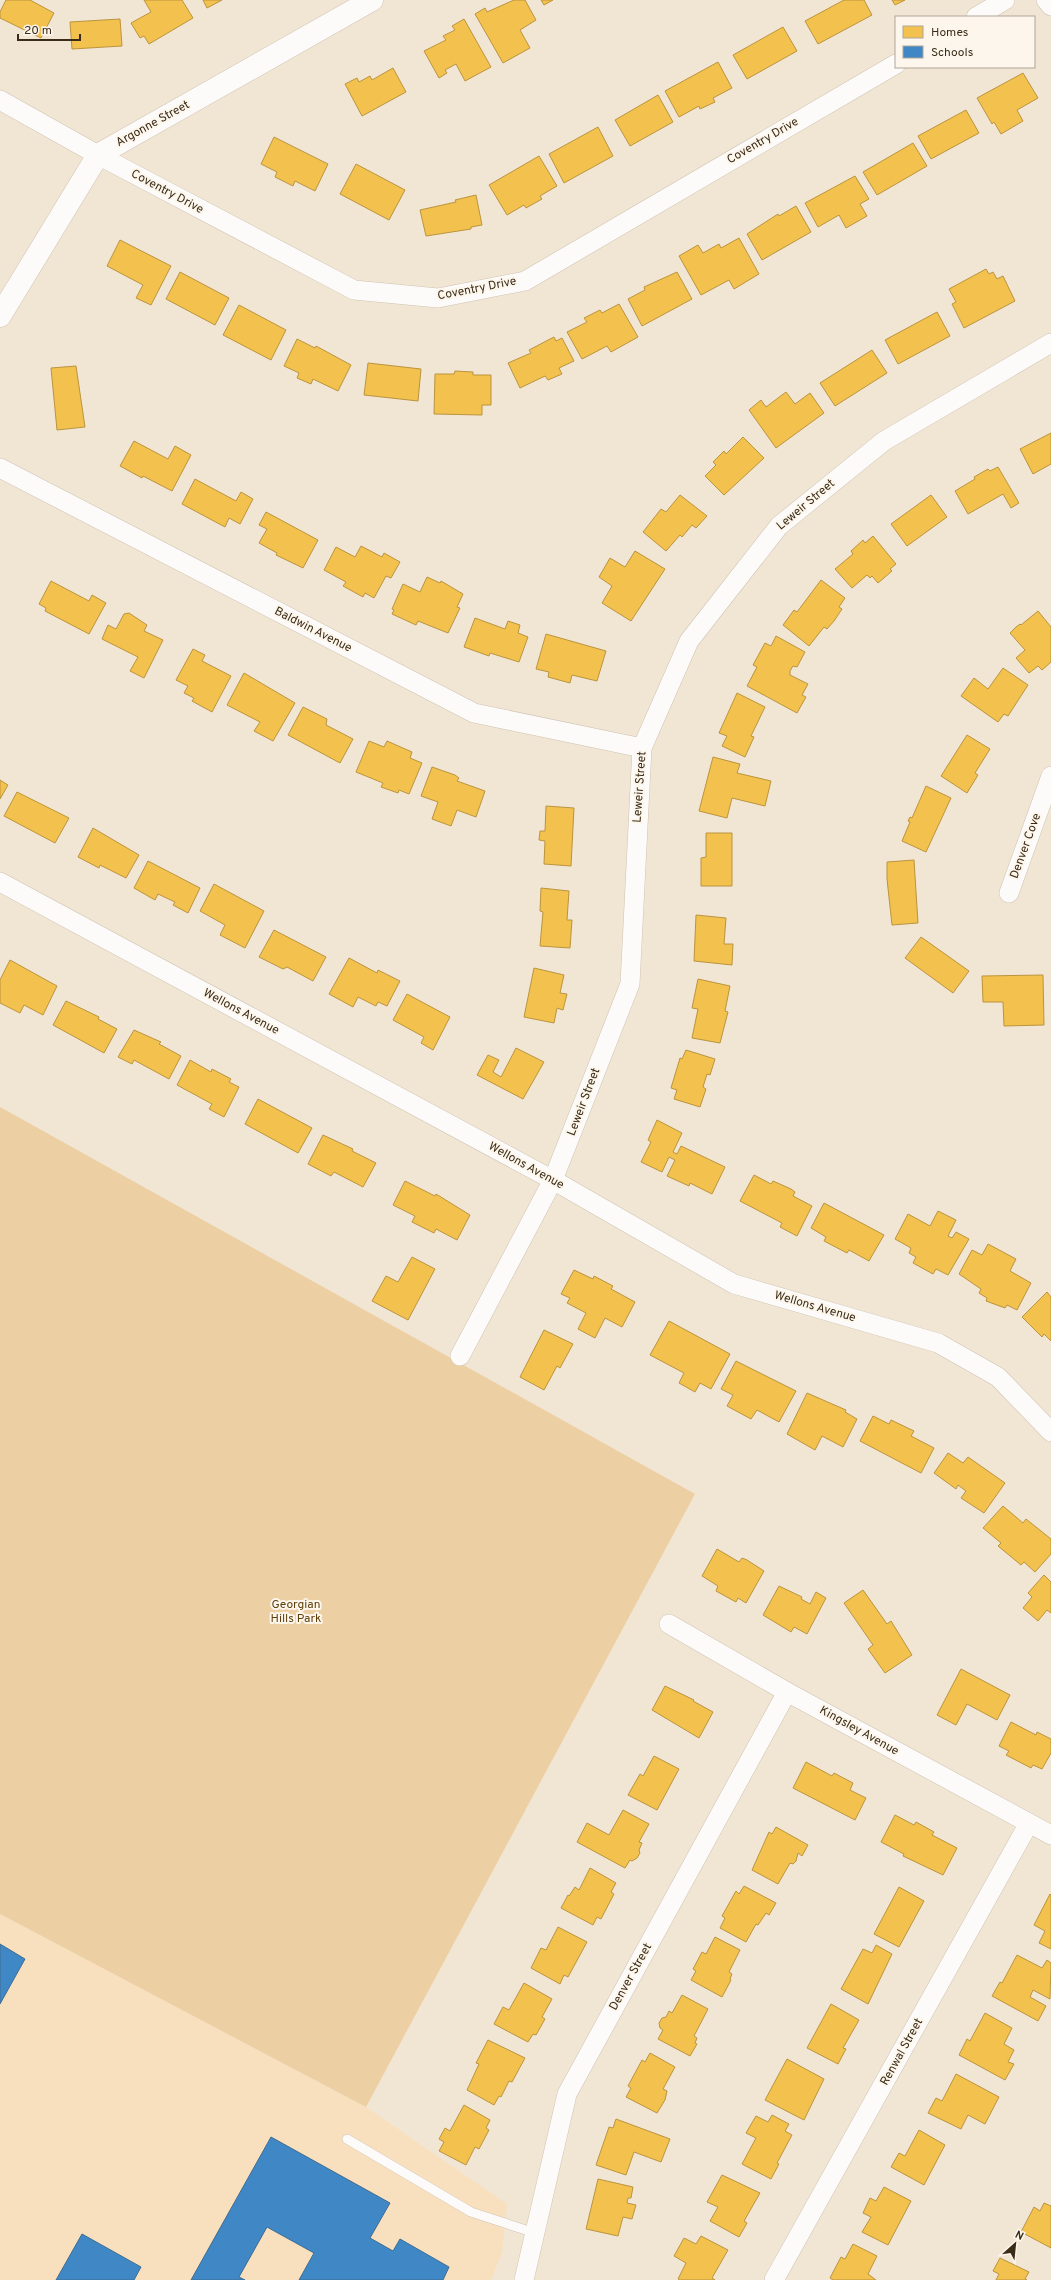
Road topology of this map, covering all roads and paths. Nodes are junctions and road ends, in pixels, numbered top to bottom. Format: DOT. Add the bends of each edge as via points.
graph roads {
  1 [pos="372,0"];
  2 [pos="1005,0"];
  3 [pos="1046,0"];
  4 [pos="1051,6"];
  5 [pos="978,16"];
  6 [pos="895,65"];
  7 [pos="0,100"];
  8 [pos="98,155"];
  9 [pos="0,316"];
  10 [pos="1051,343"];
  11 [pos="0,468"];
  12 [pos="642,748"];
  13 [pos="1051,776"];
  14 [pos="0,882"];
  15 [pos="1009,893"];
  16 [pos="553,1180"];
  17 [pos="460,1356"];
  18 [pos="1051,1432"];
  19 [pos="669,1624"];
  20 [pos="787,1692"];
  21 [pos="1029,1823"];
  22 [pos="1051,1835"];
  23 [pos="347,2139"];
  24 [pos="535,2233"];
  25 [pos="524,2280"];
  26 [pos="774,2280"];
  1 -- 8 [label="street, Argonne Street"];
  2 -- 5 [label="street"];
  3 -- 4 [label="street"];
  6 -- 8 [label="street, Coventry Drive" via="524,280 438,298 354,290"];
  7 -- 8 [label="street, Coventry Drive"];
  8 -- 9 [label="street, Argonne Street"];
  10 -- 12 [label="street, Leweir Street" via="884,441 778,526 689,641"];
  11 -- 12 [label="street, Baldwin Avenue" via="474,713"];
  12 -- 16 [label="street, Leweir Street" via="630,984"];
  13 -- 15 [label="street, Denver Cove"];
  14 -- 16 [label="street, Wellons Avenue"];
  16 -- 17 [label="street, Leweir Street"];
  16 -- 18 [label="street, Wellons Avenue" via="734,1284 938,1342 998,1377"];
  19 -- 20 [label="street, Kingsley Avenue"];
  20 -- 21 [label="street, Kingsley Avenue"];
  20 -- 24 [label="street, Denver Street" via="567,2094"];
  21 -- 22 [label="street, Kingsley Avenue"];
  21 -- 26 [label="street, Renwal Street"];
  23 -- 24 [label="lane" via="471,2212"];
  24 -- 25 [label="street, Denver Street"];
}
